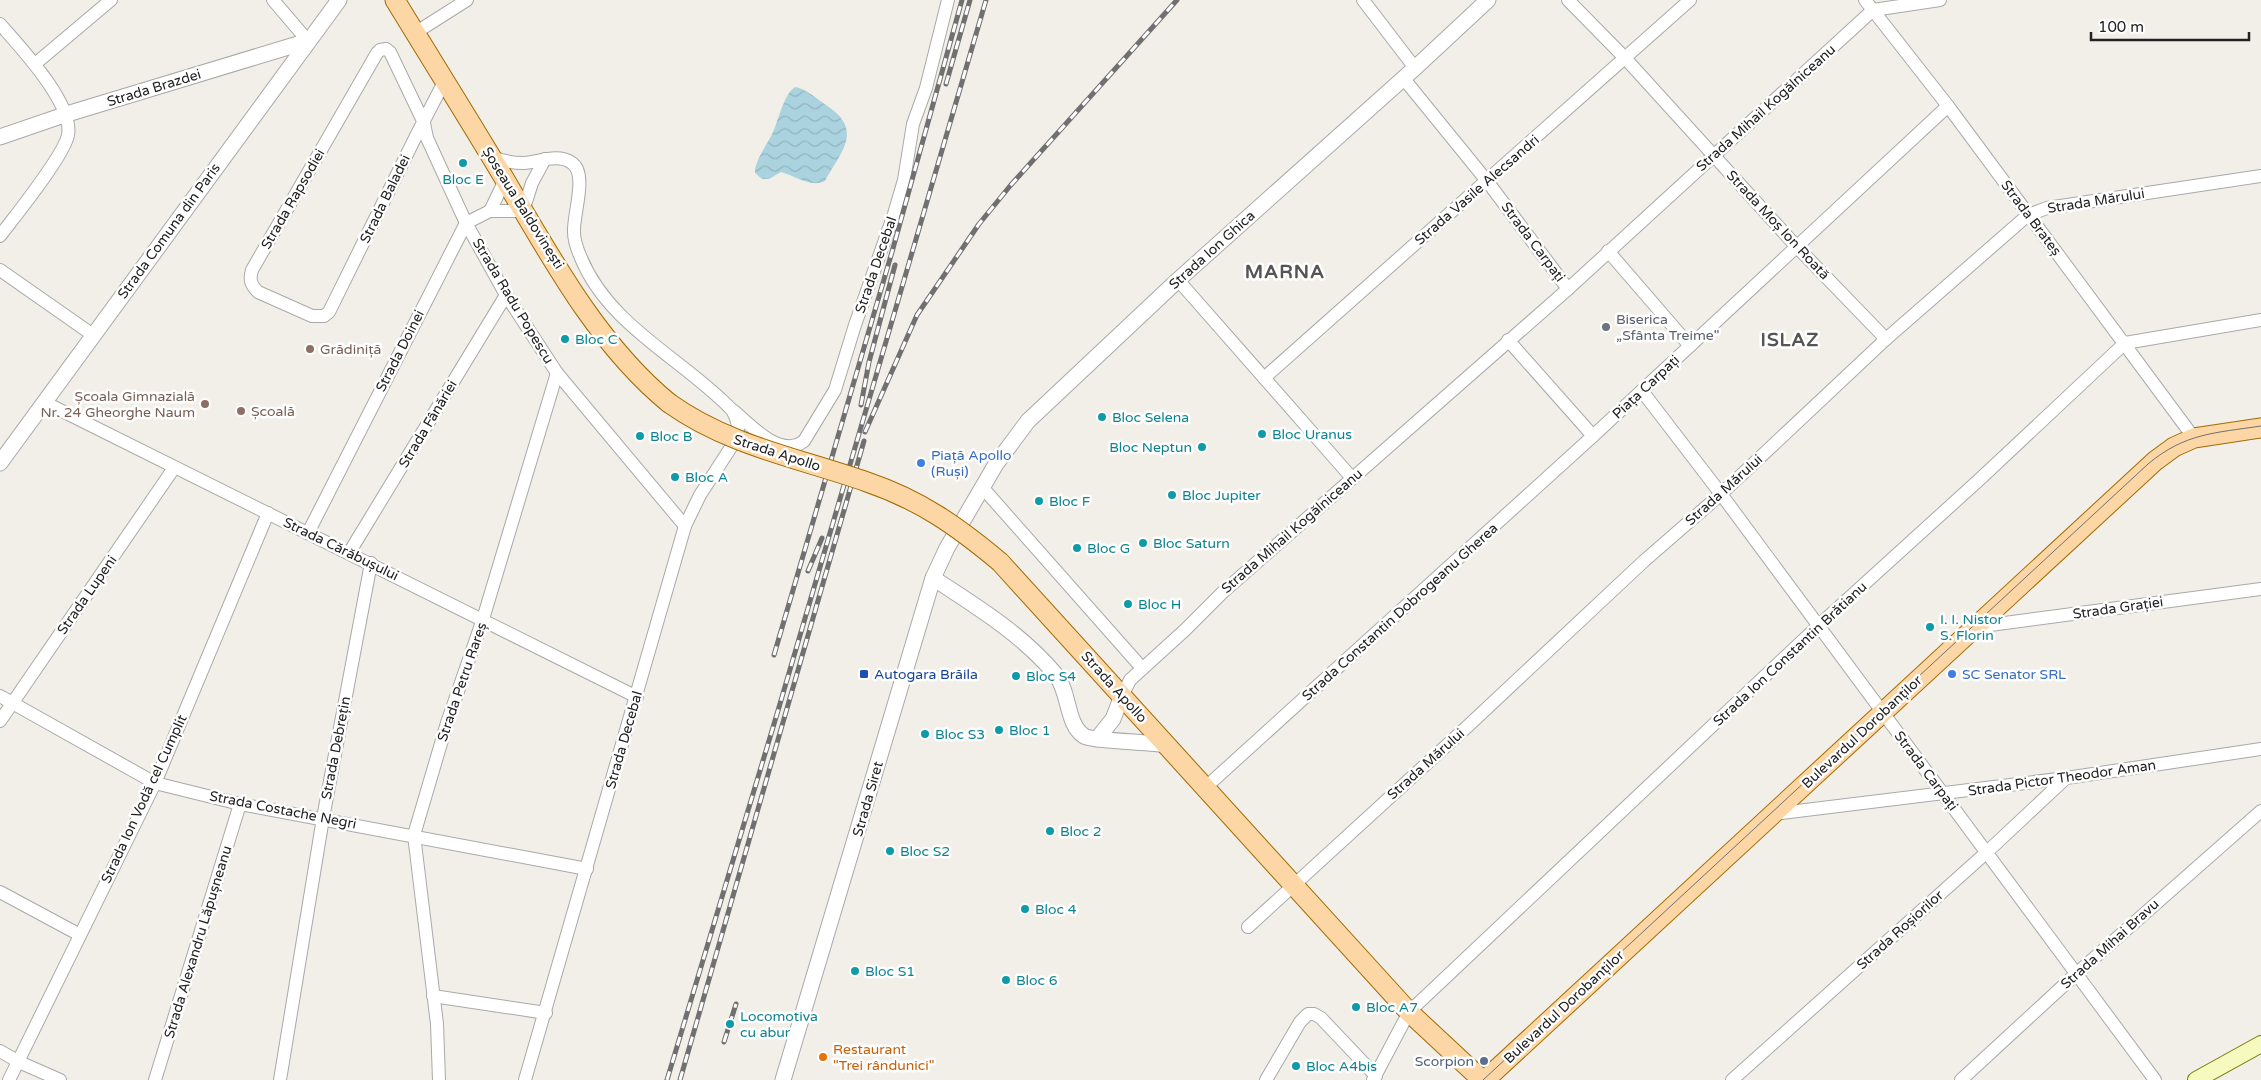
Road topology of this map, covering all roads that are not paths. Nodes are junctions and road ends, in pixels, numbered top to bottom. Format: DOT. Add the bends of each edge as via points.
graph roads {
  1 [pos="111,0"];
  2 [pos="273,0"];
  3 [pos="339,0"];
  4 [pos="394,0"];
  5 [pos="467,0"];
  6 [pos="948,0"];
  7 [pos="1364,0"];
  8 [pos="1488,0"];
  9 [pos="1568,0"];
  10 [pos="1690,0"];
  11 [pos="1940,0"];
  12 [pos="1869,5"];
  13 [pos="0,24"];
  14 [pos="415,33"];
  15 [pos="308,41"];
  16 [pos="386,49"];
  17 [pos="1625,58"];
  18 [pos="35,64"];
  19 [pos="1410,73"];
  20 [pos="445,80"];
  21 [pos="1948,106"];
  22 [pos="66,114"];
  23 [pos="424,123"];
  24 [pos="0,137"];
  25 [pos="491,156"];
  26 [pos="1713,156"];
  27 [pos="545,159"];
  28 [pos="2261,176"];
  29 [pos="505,180"];
  30 [pos="1487,181"];
  31 [pos="490,211"];
  32 [pos="523,211"];
  33 [pos="2028,215"];
  34 [pos="466,223"];
  35 [pos="0,236"];
  36 [pos="1796,246"];
  37 [pos="1608,251"];
  38 [pos="0,270"];
  39 [pos="1178,280"];
  40 [pos="1568,289"];
  41 [pos="506,295"];
  42 [pos="324,316"];
  43 [pos="2261,320"];
  44 [pos="93,335"];
  45 [pos="1886,339"];
  46 [pos="1508,340"];
  47 [pos="2125,343"];
  48 [pos="1690,346"];
  49 [pos="557,373"];
  50 [pos="1264,378"];
  51 [pos="1642,391"];
  52 [pos="44,402"];
  53 [pos="670,402"];
  54 [pos="732,410"];
  55 [pos="2261,428"];
  56 [pos="1593,436"];
  57 [pos="2194,438"];
  58 [pos="0,463"];
  59 [pos="174,468"];
  60 [pos="1352,478"];
  61 [pos="982,487"];
  62 [pos="1721,494"];
  63 [pos="268,514"];
  64 [pos="962,522"];
  65 [pos="685,526"];
  66 [pos="308,533"];
  67 [pos="349,553"];
  68 [pos="371,564"];
  69 [pos="934,578"];
  70 [pos="2261,589"];
  71 [pos="483,619"];
  72 [pos="1818,626"];
  73 [pos="1975,627"];
  74 [pos="1142,668"];
  75 [pos="0,696"];
  76 [pos="1122,696"];
  77 [pos="637,697"];
  78 [pos="13,704"];
  79 [pos="1882,714"];
  80 [pos="0,721"];
  81 [pos="1097,739"];
  82 [pos="1167,745"];
  83 [pos="2261,749"];
  84 [pos="2066,778"];
  85 [pos="155,782"];
  86 [pos="1206,787"];
  87 [pos="1944,794"];
  88 [pos="240,804"];
  89 [pos="2261,811"];
  90 [pos="1773,814"];
  91 [pos="323,818"];
  92 [pos="414,835"];
  93 [pos="1987,852"];
  94 [pos="587,869"];
  95 [pos="1293,886"];
  96 [pos="0,892"];
  97 [pos="1248,927"];
  98 [pos="80,935"];
  99 [pos="2076,974"];
  100 [pos="433,996"];
  101 [pos="1408,1012"];
  102 [pos="546,1013"];
  103 [pos="2261,1044"];
  104 [pos="0,1051"];
  105 [pos="19,1062"];
  106 [pos="1374,1078"];
  107 [pos="9,1080"];
  108 [pos="60,1080"];
  109 [pos="155,1080"];
  110 [pos="280,1080"];
  111 [pos="439,1080"];
  112 [pos="525,1080"];
  113 [pos="783,1080"];
  114 [pos="1266,1080"];
  115 [pos="1484,1080"];
  116 [pos="1732,1080"];
  117 [pos="1961,1080"];
  118 [pos="2155,1080"];
  119 [pos="2196,1080"];
  1 -- 18 [label="street"];
  2 -- 15 [label="street"];
  3 -- 15 [label="street, Strada Comuna din Paris"];
  4 -- 14 [label="main road, Șoseaua Baldovinești"];
  5 -- 14 [label="street"];
  6 -- 54 [label="street, Strada Decebal" via="926,88 913,124 904,180 830,401 798,446 767,438"];
  7 -- 19 [label="street, Strada Carpați"];
  8 -- 19 [label="street, Strada Ion Ghica"];
  9 -- 17 [label="street, Strada Moș Ion Roată"];
  10 -- 17 [label="street, Strada Vasile Alecsandri"];
  11 -- 12 [label="street"];
  12 -- 21 [label="street, Strada Brateș"];
  12 -- 26 [label="street, Strada Mihail Kogălniceanu"];
  13 -- 18 [label="street"];
  14 -- 20 [label="main road, Șoseaua Baldovinești"];
  15 -- 22 [label="street, Strada Brazdei"];
  15 -- 44 [label="street, Strada Comuna din Paris"];
  16 -- 23 [label="street, Strada Radu Popescu"];
  16 -- 42 [label="street, Strada Rapsodiei" via="377,53 250,276 258,292 312,316"];
  17 -- 26 [label="street, Strada Moș Ion Roată"];
  17 -- 30 [label="street, Strada Vasile Alecsandri"];
  18 -- 22 [label="street"];
  19 -- 30 [label="street, Strada Carpați"];
  19 -- 39 [label="street, Strada Ion Ghica"];
  20 -- 23 [label="street, Strada Baladei"];
  20 -- 25 [label="main road, Șoseaua Baldovinești"];
  21 -- 33 [label="street, Strada Brateș"];
  21 -- 36 [label="street"];
  22 -- 24 [label="street, Strada Brazdei"];
  22 -- 35 [label="street" via="68,135 65,144"];
  23 -- 34 [label="street, Strada Radu Popescu" via="427,138"];
  23 -- 42 [label="street, Strada Baladei" via="329,312"];
  25 -- 27 [label="street, Strada Decebal" via="514,163"];
  25 -- 29 [label="main road, Șoseaua Baldovinești"];
  26 -- 36 [label="street, Strada Moș Ion Roată"];
  26 -- 37 [label="street, Strada Mihail Kogălniceanu"];
  27 -- 32 [label="street" via="532,183"];
  27 -- 54 [label="street, Strada Decebal" via="564,159 578,169 575,244 596,285 638,331"];
  28 -- 33 [label="street, Strada Mărului" via="2047,208"];
  29 -- 31 [label="street"];
  29 -- 32 [label="main road, Șoseaua Baldovinești"];
  30 -- 40 [label="street, Strada Carpați"];
  30 -- 50 [label="street, Strada Vasile Alecsandri"];
  31 -- 32 [label="street"];
  31 -- 34 [label="street"];
  32 -- 53 [label="main road, Șoseaua Baldovinești" via="609,342 638,375"];
  33 -- 45 [label="street, Strada Mărului"];
  33 -- 47 [label="street, Strada Brateș"];
  34 -- 41 [label="street, Strada Radu Popescu"];
  34 -- 66 [label="street, Strada Doinei"];
  36 -- 45 [label="street, Strada Moș Ion Roată"];
  36 -- 48 [label="street"];
  37 -- 40 [label="street"];
  37 -- 48 [label="street, Piața Carpați"];
  38 -- 44 [label="street"];
  39 -- 50 [label="street"];
  39 -- 61 [label="street, Strada Ion Ghica" via="1028,421 1011,440"];
  40 -- 46 [label="street"];
  41 -- 49 [label="street, Strada Radu Popescu"];
  41 -- 67 [label="street, Strada Fânăriei"];
  43 -- 47 [label="street"];
  44 -- 52 [label="street, Strada Comuna din Paris"];
  45 -- 62 [label="street, Strada Mărului"];
  46 -- 56 [label="street"];
  46 -- 60 [label="street, Strada Mihail Kogălniceanu"];
  47 -- 57 [label="street, Strada Brateș"];
  47 -- 72 [label="street, Strada Ion Constantin Brătianu"];
  48 -- 51 [label="street, Piața Carpați"];
  49 -- 65 [label="street, Strada Radu Popescu"];
  49 -- 71 [label="street, Strada Petru Rareș"];
  50 -- 60 [label="street"];
  51 -- 56 [label="street, Piața Carpați"];
  51 -- 62 [label="street, Strada Carpați"];
  52 -- 58 [label="street, Strada Comuna din Paris"];
  52 -- 59 [label="street, Strada Cărăbușului"];
  53 -- 76 [label="main road, Strada Apollo, bridge" via="704,425 743,443 866,481 945,518 1000,562"];
  54 -- 65 [label="street, Strada Decebal" via="738,422 737,438"];
  55 -- 57 [label="main road, Bulevardul Dorobanților"];
  56 -- 86 [label="street, Strada Constantin Dobrogeanu Gherea"];
  57 -- 73 [label="main road, Bulevardul Dorobanților" via="2155,461"];
  59 -- 63 [label="street, Strada Cărăbușului"];
  59 -- 78 [label="street, Strada Lupeni"];
  60 -- 74 [label="street, Strada Mihail Kogălniceanu"];
  61 -- 64 [label="street, Strada Ion Ghica"];
  61 -- 74 [label="street"];
  62 -- 72 [label="street, Strada Carpați"];
  62 -- 95 [label="street, Strada Mărului" via="1644,560"];
  63 -- 66 [label="street, Strada Cărăbușului"];
  63 -- 85 [label="street, Strada Ion Vodă cel Cumplit"];
  64 -- 69 [label="street, Strada Siret"];
  65 -- 77 [label="street, Strada Decebal"];
  66 -- 67 [label="street, Strada Cărăbușului"];
  67 -- 68 [label="street, Strada Cărăbușului"];
  68 -- 71 [label="street, Strada Cărăbușului"];
  68 -- 91 [label="street, Strada Debrețin"];
  69 -- 81 [label="street" via="990,615 1030,648 1063,686 1075,727 1088,738"];
  69 -- 113 [label="street, Strada Siret"];
  70 -- 73 [label="street, Strada Grației"];
  71 -- 77 [label="street, Strada Cărăbușului"];
  71 -- 92 [label="street, Strada Petru Rareș" via="447,722"];
  72 -- 79 [label="street, Strada Carpați"];
  72 -- 101 [label="street, Strada Ion Constantin Brătianu"];
  73 -- 79 [label="main road, Bulevardul Dorobanților"];
  74 -- 76 [label="street, Strada Mihail Kogălniceanu" via="1127,683"];
  75 -- 78 [label="street, Strada Costache Negri"];
  76 -- 81 [label="street, Strada Mihail Kogălniceanu" via="1113,719"];
  76 -- 82 [label="main road, Strada Apollo"];
  77 -- 94 [label="street, Strada Decebal"];
  78 -- 80 [label="street, Strada Lupeni"];
  78 -- 85 [label="street, Strada Costache Negri"];
  79 -- 87 [label="street, Strada Carpați"];
  79 -- 90 [label="main road, Bulevardul Dorobanților"];
  81 -- 82 [label="street"];
  82 -- 86 [label="main road, Strada Apollo"];
  83 -- 84 [label="street, Strada Pictor Theodor Aman"];
  84 -- 87 [label="street, Strada Pictor Theodor Aman"];
  84 -- 93 [label="street, Strada Roșiorilor"];
  85 -- 88 [label="street, Strada Costache Negri"];
  85 -- 98 [label="street, Strada Ion Vodă cel Cumplit"];
  86 -- 95 [label="main road, Strada Apollo"];
  87 -- 90 [label="street, Strada Pictor Theodor Aman"];
  87 -- 93 [label="street, Strada Carpați"];
  88 -- 91 [label="street, Strada Costache Negri"];
  88 -- 109 [label="street, Strada Alexandru Lăpușneanu"];
  89 -- 99 [label="street, Strada Mihai Bravu"];
  90 -- 115 [label="main road, Bulevardul Dorobanților"];
  91 -- 92 [label="street, Strada Costache Negri"];
  91 -- 110 [label="street, Strada Debrețin"];
  92 -- 94 [label="street, Strada Costache Negri"];
  92 -- 100 [label="street, Strada Petru Rareș"];
  93 -- 99 [label="street, Strada Carpați"];
  93 -- 116 [label="street, Strada Roșiorilor"];
  94 -- 102 [label="street, Strada Decebal"];
  95 -- 97 [label="street, Strada Mărului"];
  95 -- 101 [label="main road, Strada Apollo"];
  96 -- 98 [label="street"];
  98 -- 105 [label="street, Strada Ion Vodă cel Cumplit"];
  99 -- 117 [label="street, Strada Mihai Bravu"];
  99 -- 118 [label="street, Strada Carpați"];
  100 -- 102 [label="street"];
  100 -- 111 [label="street, Strada Petru Rareș"];
  101 -- 106 [label="street, Strada Ion Constantin Brătianu"];
  101 -- 115 [label="main road, Strada Apollo"];
  102 -- 112 [label="street, Strada Decebal"];
  103 -- 119 [label="main road"];
  104 -- 105 [label="street"];
  105 -- 107 [label="street, Strada Ion Vodă cel Cumplit"];
  105 -- 108 [label="street"];
  106 -- 114 [label="street, Strada Ion Constantin Brătianu" via="1322,1018 1308,1014"];
}
